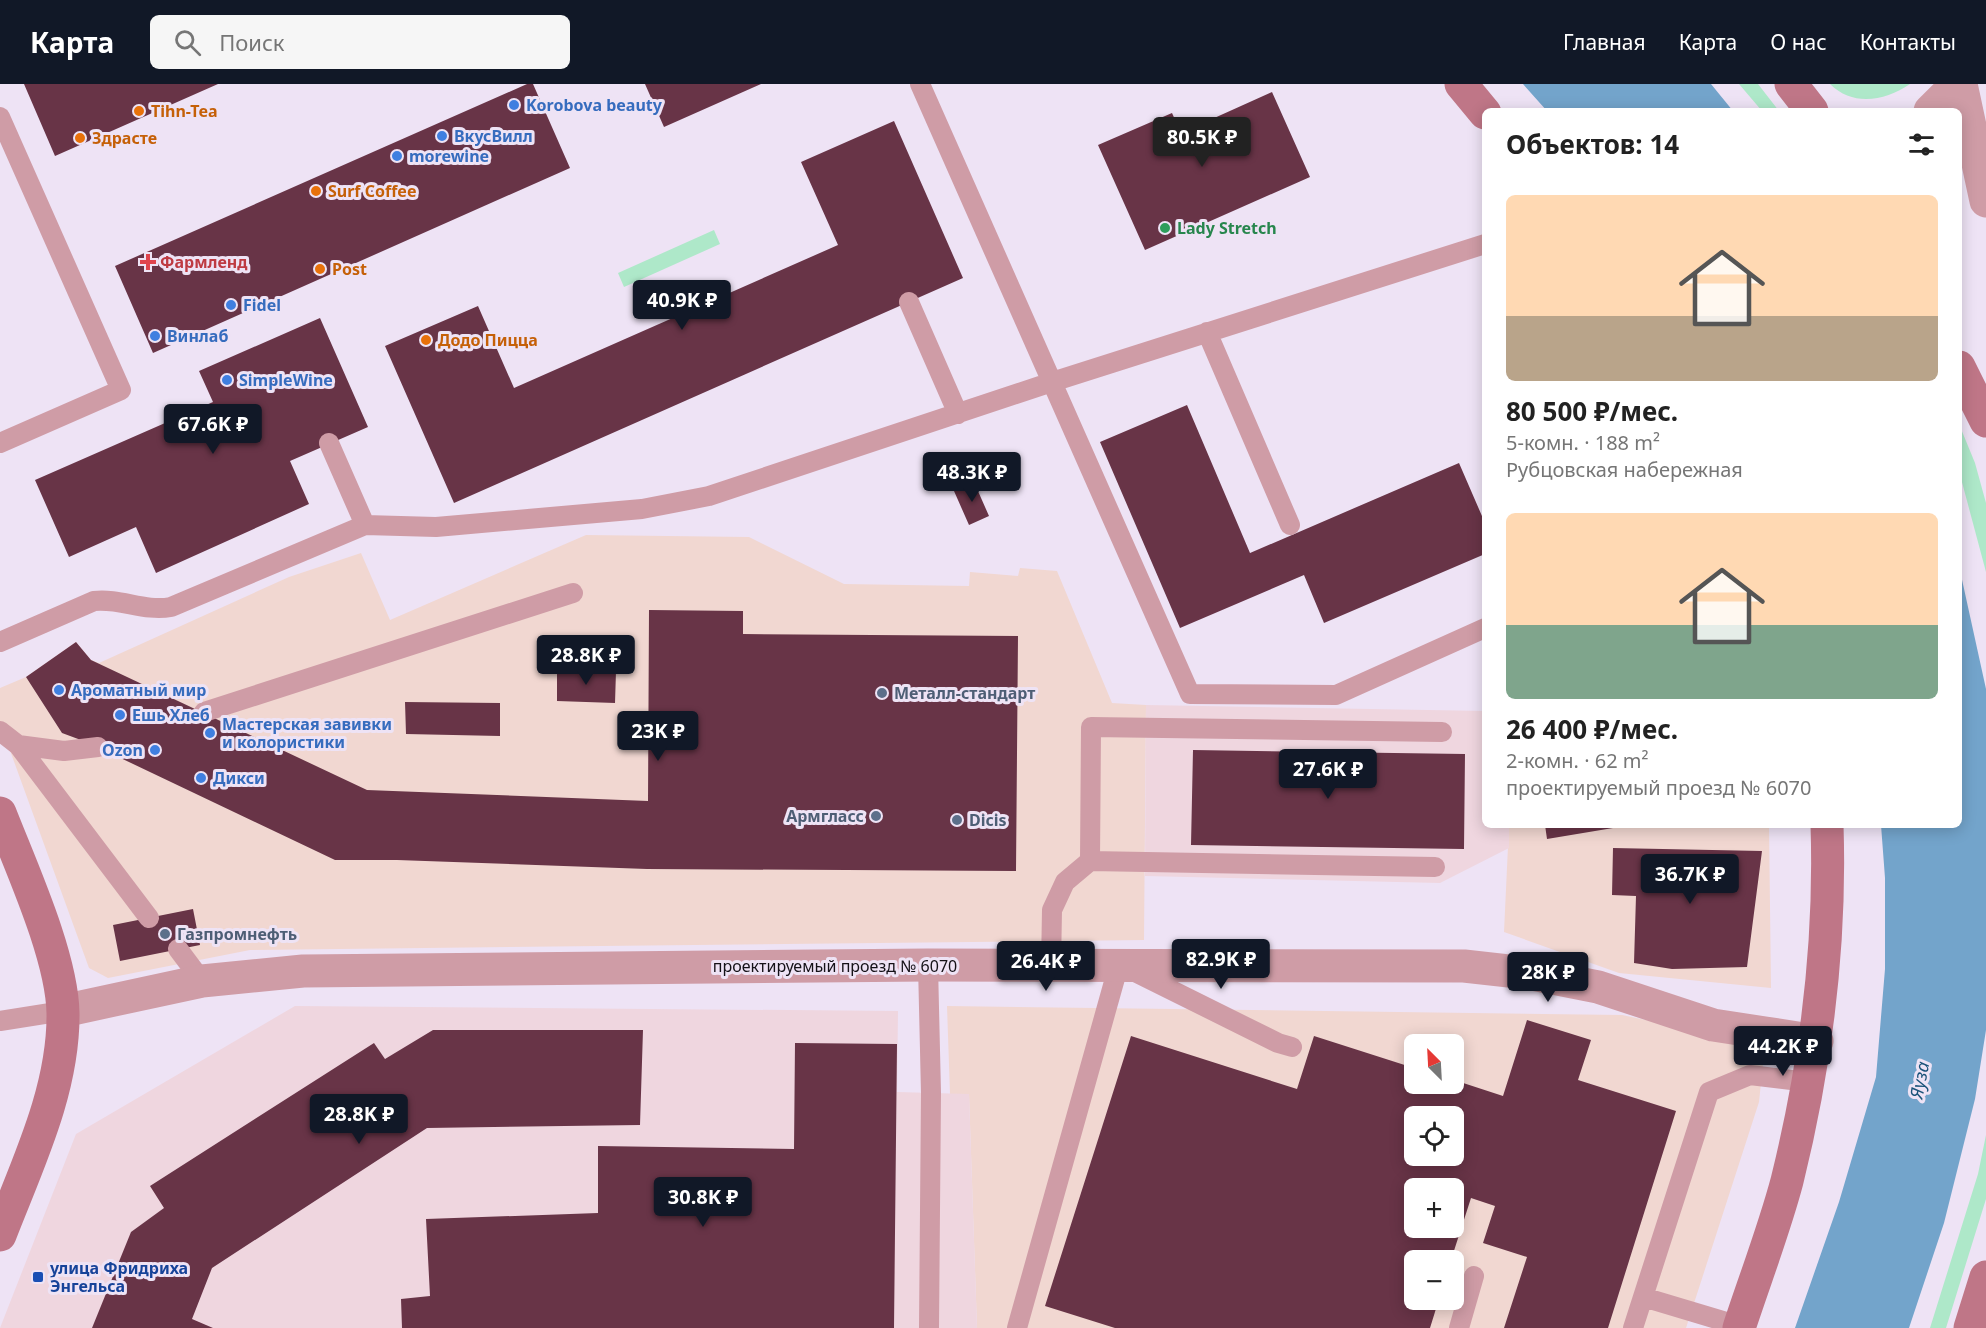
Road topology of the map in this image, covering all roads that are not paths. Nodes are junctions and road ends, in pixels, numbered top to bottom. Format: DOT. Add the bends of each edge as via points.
graph roads {
  1 [pos="920,84"];
  2 [pos="1461,84"];
  3 [pos="1791,84"];
  4 [pos="1959,84"];
  5 [pos="1810,108"];
  6 [pos="1933,108"];
  7 [pos="1482,109"];
  8 [pos="0,117"];
  9 [pos="1986,201"];
  10 [pos="1482,244"];
  11 [pos="909,302"];
  12 [pos="1207,332"];
  13 [pos="1962,373"];
  14 [pos="1052,382"];
  15 [pos="958,414"];
  16 [pos="1986,422"];
  17 [pos="0,443"];
  18 [pos="329,443"];
  19 [pos="365,525"];
  20 [pos="1290,525"];
  21 [pos="573,592"];
  22 [pos="1482,629"];
  23 [pos="0,642"];
  24 [pos="204,712"];
  25 [pos="0,731"];
  26 [pos="1442,732"];
  27 [pos="18,745"];
  28 [pos="98,747"];
  29 [pos="0,813"];
  30 [pos="1827,828"];
  31 [pos="1090,861"];
  32 [pos="1436,867"];
  33 [pos="149,918"];
  34 [pos="178,949"];
  35 [pos="1119,964"];
  36 [pos="928,965"];
  37 [pos="1051,966"];
  38 [pos="202,981"];
  39 [pos="63,1011"];
  40 [pos="0,1021"];
  41 [pos="1817,1041"];
  42 [pos="1292,1047"];
  43 [pos="1808,1082"];
  44 [pos="0,1235"];
  45 [pos="1474,1276"];
  46 [pos="1986,1276"];
  47 [pos="1643,1297"];
  48 [pos="1740,1327"];
  49 [pos="929,1328"];
  50 [pos="1017,1328"];
  51 [pos="1459,1328"];
  52 [pos="1634,1328"];
  53 [pos="1970,1328"];
  1 -- 14 [label="lane"];
  2 -- 7 [label="main road"];
  3 -- 5 [label="main road"];
  4 -- 6 [label="street"];
  4 -- 9 [label="street"];
  8 -- 17 [label="lane" via="121,390"];
  10 -- 12 [label="lane"];
  11 -- 15 [label="lane"];
  12 -- 14 [label="lane"];
  12 -- 20 [label="lane"];
  13 -- 16 [label="main road"];
  14 -- 15 [label="lane"];
  14 -- 22 [label="lane" via="1190,694 1336,695"];
  15 -- 19 [label="lane" via="680,503 436,527"];
  18 -- 19 [label="lane"];
  19 -- 23 [label="lane" via="171,607 147,609 108,599 94,601"];
  21 -- 24 [label="lane"];
  25 -- 27 [label="lane"];
  26 -- 31 [label="lane" via="1091,727"];
  27 -- 28 [label="lane" via="64,751"];
  27 -- 33 [label="lane"];
  29 -- 39 [label="main road" via="50,948"];
  30 -- 41 [label="main road" via="1829,886"];
  31 -- 32 [label="lane"];
  31 -- 37 [label="lane" via="1065,882 1052,910"];
  34 -- 38 [label="lane"];
  35 -- 37 [label="street, проектируемый проезд № 6070"];
  35 -- 41 [label="street, проектируемый проезд № 6070" via="1464,966 1598,987 1713,1025"];
  35 -- 42 [label="lane"];
  35 -- 50 [label="lane"];
  36 -- 37 [label="street, проектируемый проезд № 6070"];
  36 -- 38 [label="street, проектируемый проезд № 6070" via="303,971"];
  36 -- 49 [label="lane"];
  38 -- 39 [label="street, проектируемый проезд № 6070"];
  39 -- 40 [label="lane"];
  39 -- 44 [label="main road" via="56,1079"];
  41 -- 43 [label="main road"];
  43 -- 47 [label="lane" via="1750,1075 1709,1092"];
  43 -- 48 [label="main road" via="1786,1182"];
  45 -- 51 [label="lane"];
  46 -- 53 [label="main road"];
  47 -- 48 [label="lane"];
  47 -- 52 [label="lane"];
}
